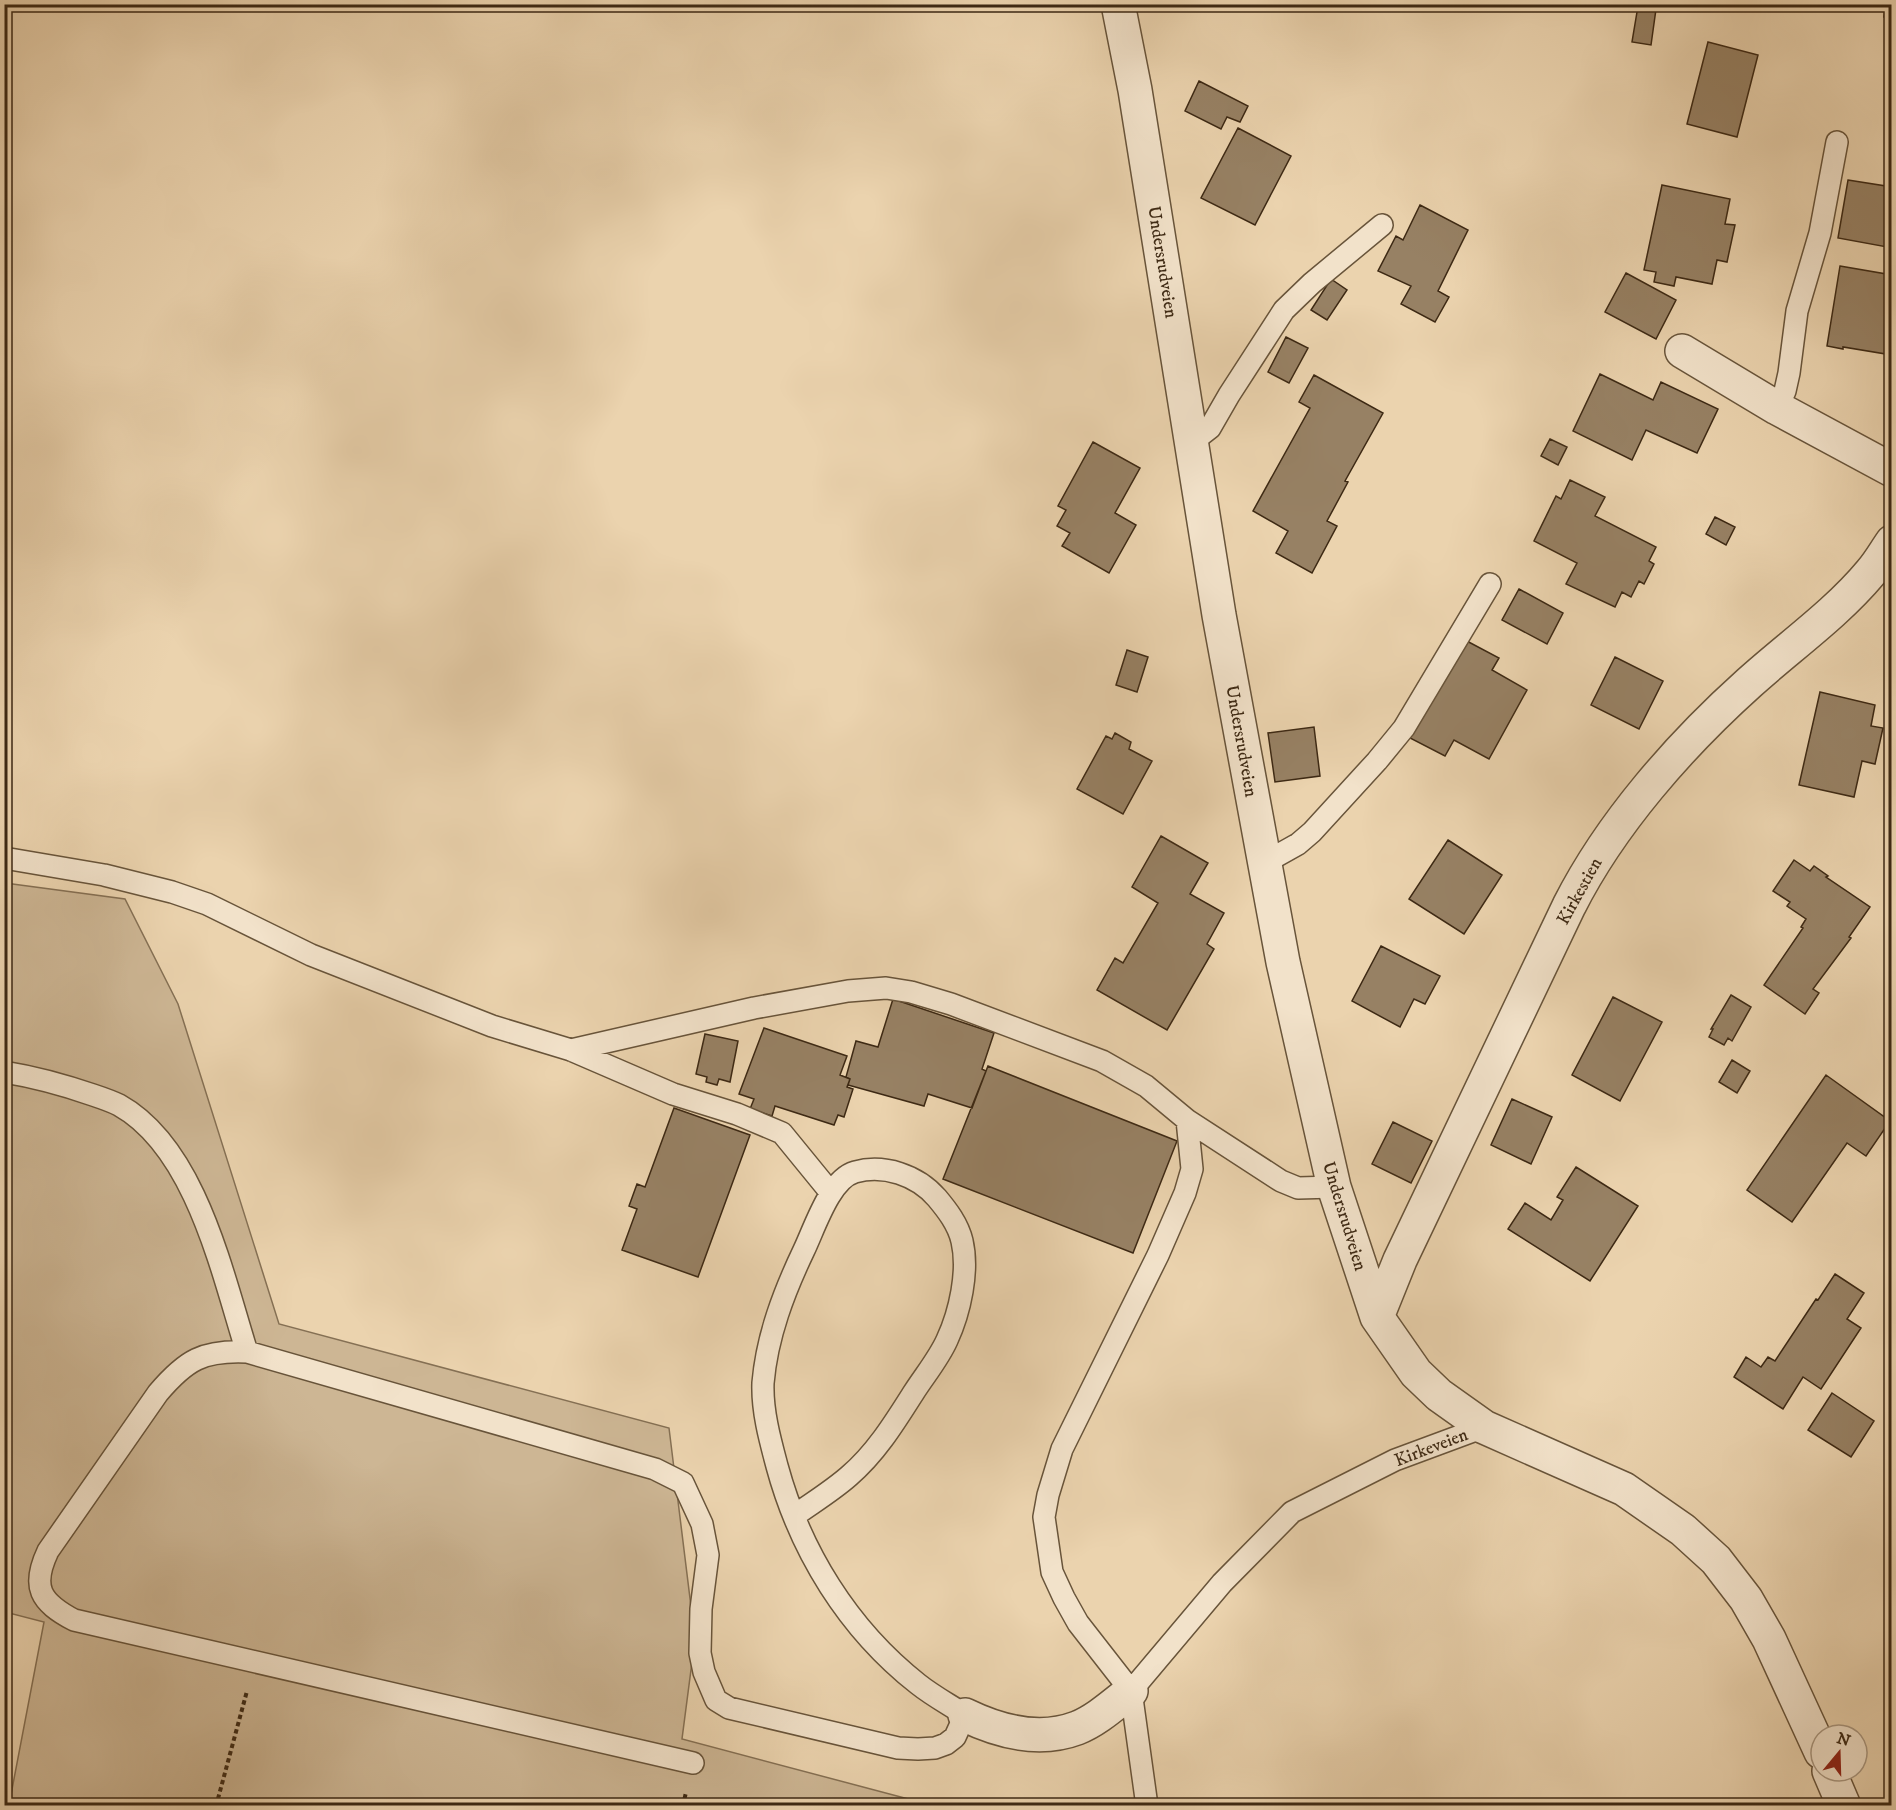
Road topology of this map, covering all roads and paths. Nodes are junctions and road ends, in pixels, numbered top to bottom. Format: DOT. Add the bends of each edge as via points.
graph roads {
  1 [pos="1118,4"];
  2 [pos="1837,142"];
  3 [pos="1382,225"];
  4 [pos="1682,351"];
  5 [pos="1777,408"];
  6 [pos="1192,442"];
  7 [pos="1892,470"];
  8 [pos="1892,542"];
  9 [pos="1490,584"];
  10 [pos="4,858"];
  11 [pos="1264,863"];
  12 [pos="571,1050"];
  13 [pos="4,1072"];
  14 [pos="1187,1120"];
  15 [pos="1334,1187"];
  16 [pos="831,1193"];
  17 [pos="1377,1317"];
  18 [pos="247,1352"];
  19 [pos="1484,1427"];
  20 [pos="794,1516"];
  21 [pos="255,1662"];
  22 [pos="1131,1691"];
  23 [pos="965,1715"];
  24 [pos="1809,1726"];
  25 [pos="693,1763"];
  26 [pos="1834,1783"];
  27 [pos="216,1806"];
  28 [pos="1147,1806"];
  29 [pos="1844,1806"];
  1 -- 6 [label="street, Undersrudveien"];
  2 -- 5 [label="lane" via="1820,233 1797,311 1785,391"];
  3 -- 6 [label="lane" via="1284,310 1210,428"];
  4 -- 5 [label="street"];
  5 -- 7 [label="street"];
  6 -- 11 [label="street, Undersrudveien"];
  8 -- 17 [label="street, Kirkestien" via="1872,571 1827,617 1703,728 1641,797 1582,881 1400,1260"];
  9 -- 11 [label="lane" via="1404,728 1312,832"];
  10 -- 12 [label="lane" via="104,875 181,895 311,955 492,1026"];
  11 -- 15 [label="street, Undersrudveien"];
  12 -- 14 [label="lane" via="754,1008 886,988 951,1004 1102,1061 1146,1086"];
  12 -- 16 [label="lane" via="673,1094 782,1133"];
  13 -- 18 [label="lane" via="77,1089 118,1104 144,1122 193,1191"];
  14 -- 15 [label="lane" via="1281,1181 1298,1188"];
  14 -- 22 [label="lane" via="1192,1169 1185,1193 1062,1449 1044,1517 1052,1572 1064,1598 1078,1623"];
  15 -- 17 [label="street, Undersrudveien"];
  16 -- 20 [label="lane" via="789,1282 770,1335 763,1385 767,1431"];
  16 -- 20 [label="lane" via="851,1173 884,1168 933,1193 951,1215 962,1240 962,1296 947,1341 888,1434 849,1476"];
  17 -- 19 [label="street, Undersrudveien" via="1416,1373 1438,1395"];
  18 -- 21 [label="lane" via="209,1354 176,1372 48,1551 39,1580 40,1590 51,1606 74,1620"];
  18 -- 23 [label="lane" via="655,1469 683,1483 702,1524 708,1555 700,1653 716,1700 729,1708 898,1748 918,1749 946,1744 955,1737"];
  19 -- 22 [label="lane, Kirkeveien" via="1395,1460 1292,1512 1222,1583"];
  19 -- 24 [label="street, Kirkeveien" via="1624,1489 1683,1530 1716,1560 1746,1599 1769,1639"];
  20 -- 23 [label="lane" via="814,1561 857,1624 919,1685"];
  21 -- 25 [label="lane"];
  21 -- 27 [label="path"];
  22 -- 23 [label="street" via="1079,1727 1056,1734 1004,1731"];
  22 -- 28 [label="lane"];
  26 -- 29 [label="street"];
}
